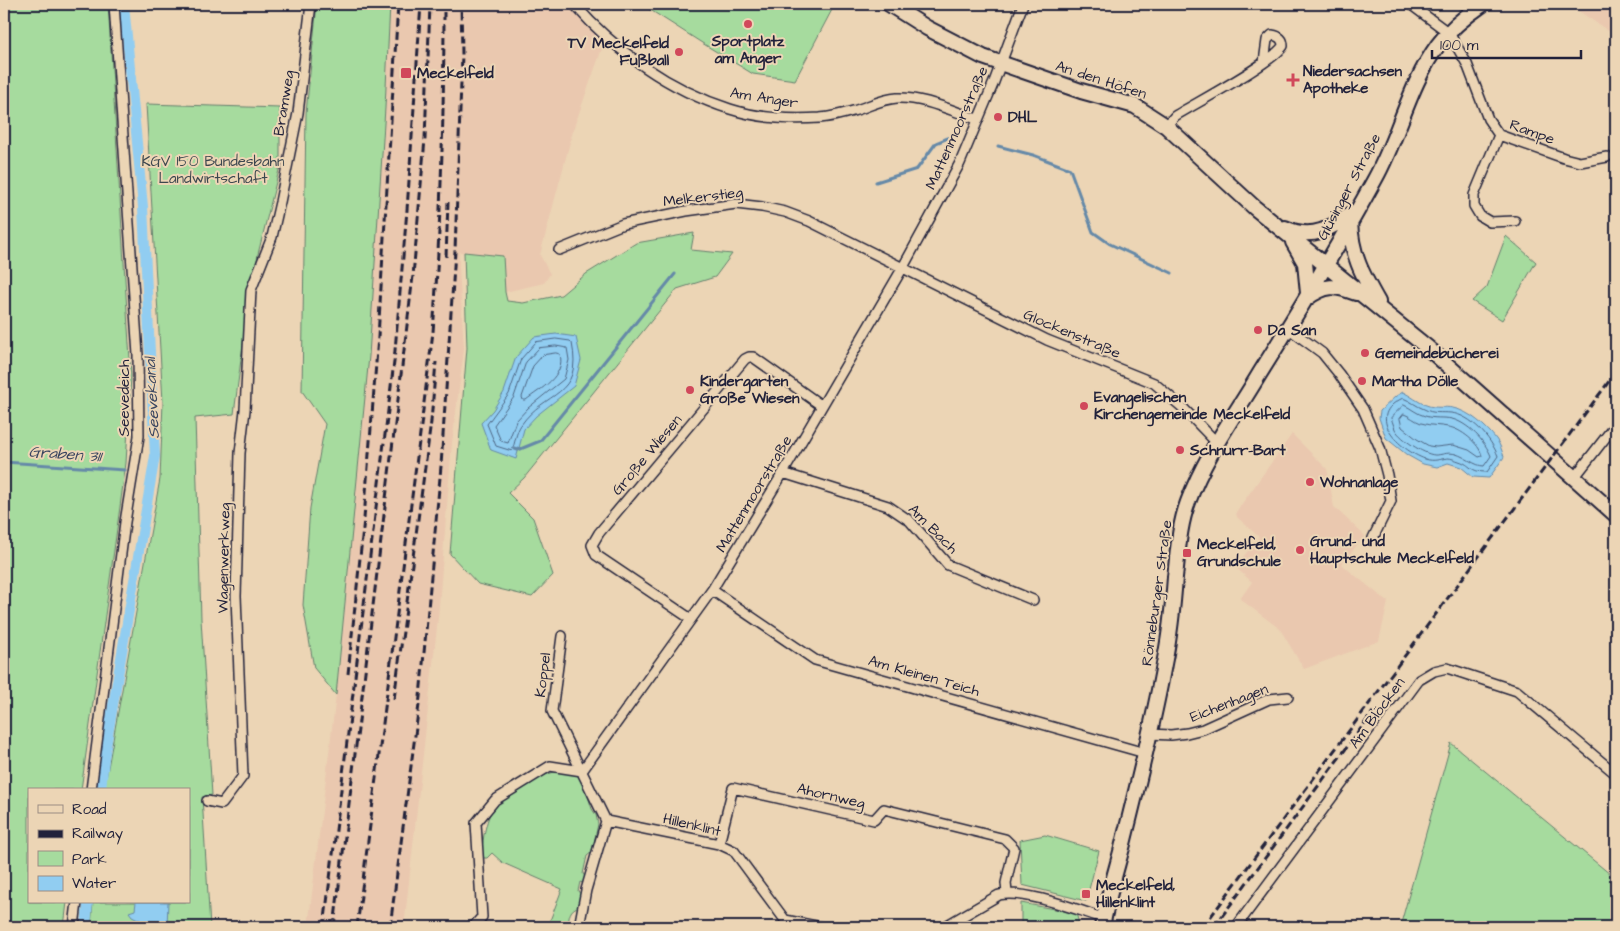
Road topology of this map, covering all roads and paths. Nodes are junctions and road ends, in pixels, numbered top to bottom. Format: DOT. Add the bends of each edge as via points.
graph roads {
  1 [pos="114,4"];
  2 [pos="311,4"];
  3 [pos="574,4"];
  4 [pos="889,4"];
  5 [pos="1023,4"];
  6 [pos="1410,4"];
  7 [pos="1483,4"];
  8 [pos="1449,33"];
  9 [pos="1264,62"];
  10 [pos="1001,64"];
  11 [pos="977,119"];
  12 [pos="1166,126"];
  13 [pos="1499,135"];
  14 [pos="1607,157"];
  15 [pos="1354,216"];
  16 [pos="1515,221"];
  17 [pos="1273,223"];
  18 [pos="1285,232"];
  19 [pos="559,250"];
  20 [pos="1325,264"];
  21 [pos="902,269"];
  22 [pos="251,290"];
  23 [pos="1306,297"];
  24 [pos="1369,299"];
  25 [pos="1382,309"];
  26 [pos="1288,328"];
  27 [pos="822,406"];
  28 [pos="1616,424"];
  29 [pos="1217,443"];
  30 [pos="784,473"];
  31 [pos="1574,478"];
  32 [pos="1616,515"];
  33 [pos="1373,538"];
  34 [pos="712,590"];
  35 [pos="1033,600"];
  36 [pos="691,618"];
  37 [pos="562,636"];
  38 [pos="1288,697"];
  39 [pos="1149,734"];
  40 [pos="1145,753"];
  41 [pos="582,771"];
  42 [pos="1616,774"];
  43 [pos="91,788"];
  44 [pos="207,800"];
  45 [pos="606,821"];
  46 [pos="719,844"];
  47 [pos="1007,893"];
  48 [pos="77,904"];
  49 [pos="1103,922"];
  50 [pos="784,924"];
  51 [pos="74,927"];
  52 [pos="473,927"];
  53 [pos="579,927"];
  54 [pos="821,927"];
  55 [pos="944,927"];
  56 [pos="1236,927"];
  1 -- 43 [label="street, Seevedeich" via="138,355 139,436"];
  2 -- 22 [label="street, Bramweg" via="298,113 282,193 272,237"];
  3 -- 11 [label="street, Am Anger" via="612,42 659,76 730,109 792,119 823,117 897,98 919,100"];
  4 -- 10 [label="street, An den Höfen" via="954,43"];
  5 -- 10 [label="street, Mattenmoorstraße"];
  6 -- 8 [label="street"];
  7 -- 8 [label="street, Glüsinger Straße"];
  8 -- 13 [label="street, Rampe" via="1468,64 1488,119"];
  8 -- 15 [label="street, Glüsinger Straße" via="1428,62 1376,178"];
  9 -- 12 [label="street" via="1175,116"];
  10 -- 11 [label="street, Mattenmoorstraße"];
  10 -- 12 [label="street, An den Höfen" via="1136,106"];
  11 -- 21 [label="street, Mattenmoorstraße" via="960,163"];
  12 -- 17 [label="street, An den Höfen"];
  13 -- 14 [label="street, Rampe" via="1580,162"];
  13 -- 16 [label="street" via="1474,195 1474,206 1480,216 1490,222"];
  15 -- 17 [label="street" via="1309,234 1295,233"];
  15 -- 20 [label="street, Glüsinger Straße"];
  15 -- 25 [label="street" via="1351,240 1355,258"];
  17 -- 18 [label="street, An den Höfen"];
  18 -- 20 [label="street, An den Höfen"];
  18 -- 23 [label="street" via="1305,263"];
  19 -- 21 [label="street, Melkerstieg" via="623,224 686,210 736,204 786,212 809,221"];
  20 -- 23 [label="street, Rönneburger Straße"];
  20 -- 24 [label="street, An den Höfen"];
  21 -- 27 [label="street, Mattenmoorstraße"];
  21 -- 29 [label="street, Glockenstraße" via="1047,340 1154,383"];
  22 -- 44 [label="street, Wagenwerkweg" via="240,453 236,596 243,776 222,804"];
  23 -- 24 [label="street" via="1331,286"];
  23 -- 26 [label="street, Rönneburger Straße"];
  24 -- 25 [label="street"];
  25 -- 31 [label="street"];
  26 -- 29 [label="street, Rönneburger Straße"];
  26 -- 33 [label="street" via="1322,353 1339,374 1363,410 1380,448 1391,501"];
  27 -- 30 [label="street, Mattenmoorstraße"];
  27 -- 36 [label="street, Große Wiesen" via="753,357 745,359 598,533 592,544 596,555"];
  28 -- 31 [label="street"];
  29 -- 39 [label="street, Rönneburger Straße" via="1187,503 1181,525 1170,632"];
  30 -- 34 [label="street, Mattenmoorstraße"];
  30 -- 35 [label="street, Am Bach" via="888,506 910,521 948,565"];
  31 -- 32 [label="street"];
  34 -- 36 [label="street, Mattenmoorstraße"];
  34 -- 40 [label="street, Am Kleinen Teich" via="815,660"];
  36 -- 41 [label="street, Mattenmoorstraße"];
  37 -- 41 [label="street, Koppel" via="552,711"];
  38 -- 39 [label="street, Eichenhagen" via="1269,699 1187,734"];
  39 -- 40 [label="street, Rönneburger Straße"];
  40 -- 49 [label="street, Rönneburger Straße"];
  41 -- 45 [label="street"];
  41 -- 52 [label="street" via="550,766 495,800 476,822 482,918"];
  42 -- 56 [label="street, Am Blöcken" via="1517,691 1447,668 1434,671 1419,680"];
  45 -- 46 [label="street, Hillenklint"];
  45 -- 53 [label="street"];
  46 -- 47 [label="street, Ahornweg" via="733,788 874,820 884,809 1005,839 1014,848 1006,883"];
  46 -- 50 [label="street, Hillenklint" via="734,851"];
  47 -- 49 [label="street" via="1034,898"];
  47 -- 55 [label="street" via="998,895"];
  48 -- 51 [label="street"];
  50 -- 54 [label="street, Hillenklint"];
}
